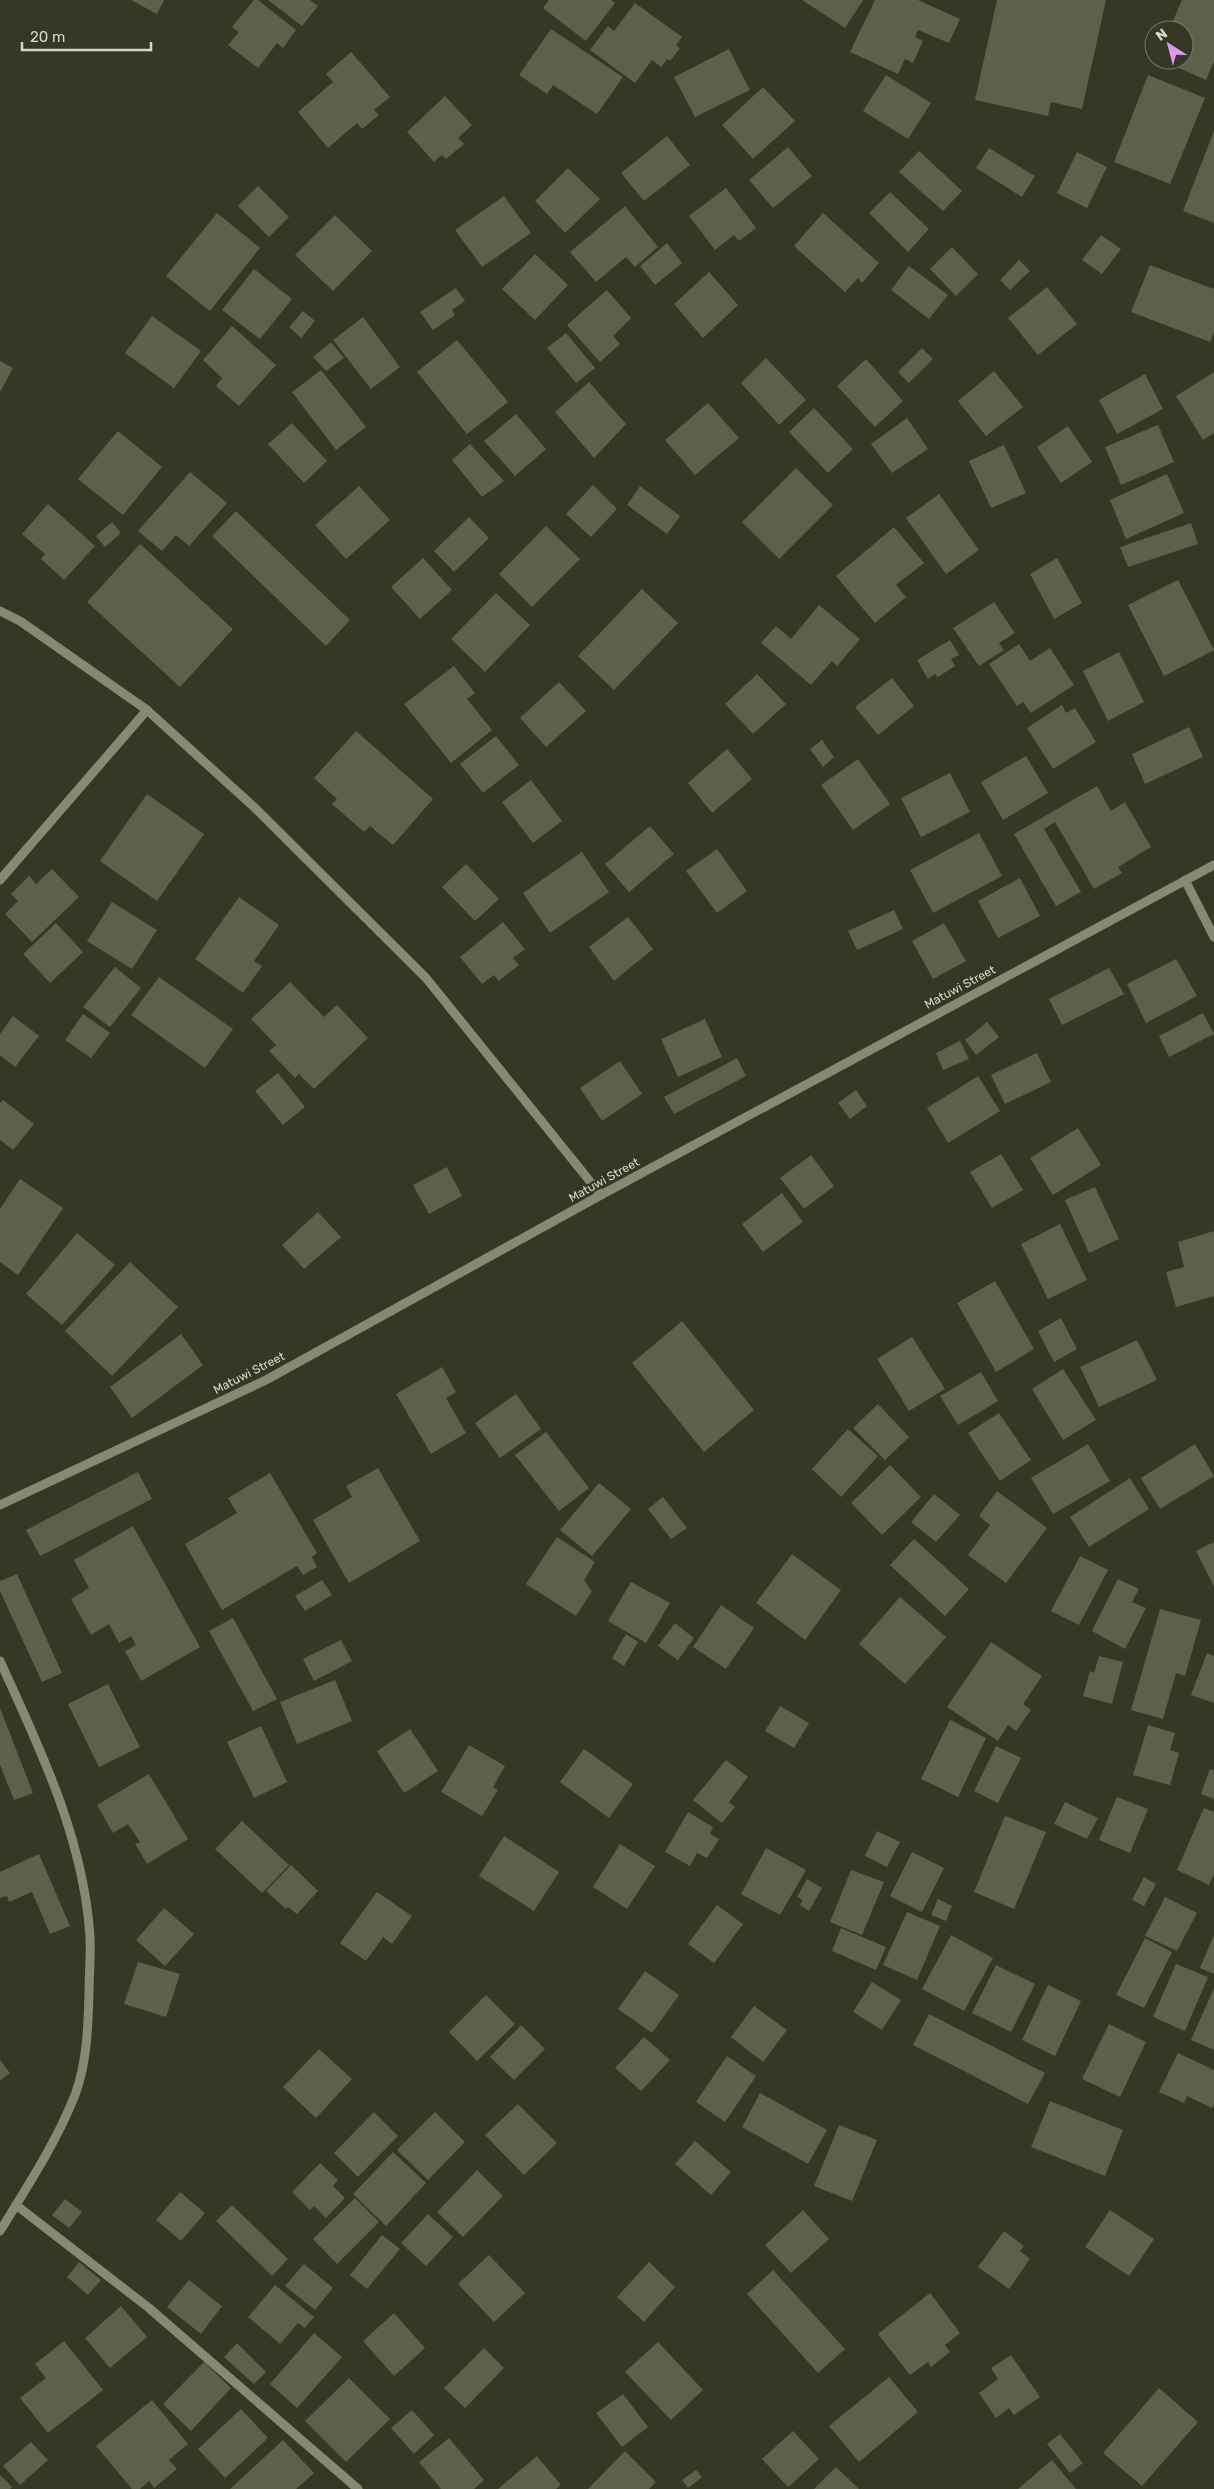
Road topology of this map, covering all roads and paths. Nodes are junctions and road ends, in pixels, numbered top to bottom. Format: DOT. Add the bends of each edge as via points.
graph roads {
  1 [pos="0,611"];
  2 [pos="148,710"];
  3 [pos="1214,865"];
  4 [pos="0,880"];
  5 [pos="1185,880"];
  6 [pos="1214,937"];
  7 [pos="601,1195"];
  8 [pos="0,1505"];
  9 [pos="0,1661"];
  10 [pos="16,2205"];
  11 [pos="0,2231"];
  12 [pos="358,2489"];
  1 -- 2 [label="street" via="20,621"];
  2 -- 4 [label="street"];
  2 -- 7 [label="street" via="254,807 426,978"];
  3 -- 5 [label="street, Matuwi Street"];
  5 -- 6 [label="street"];
  5 -- 7 [label="street, Matuwi Street"];
  7 -- 8 [label="street, Matuwi Street" via="266,1380"];
  9 -- 10 [label="street" via="36,1738 70,1830 90,1937 88,2037 75,2094"];
  10 -- 11 [label="street"];
  10 -- 12 [label="street" via="149,2308"];
}
